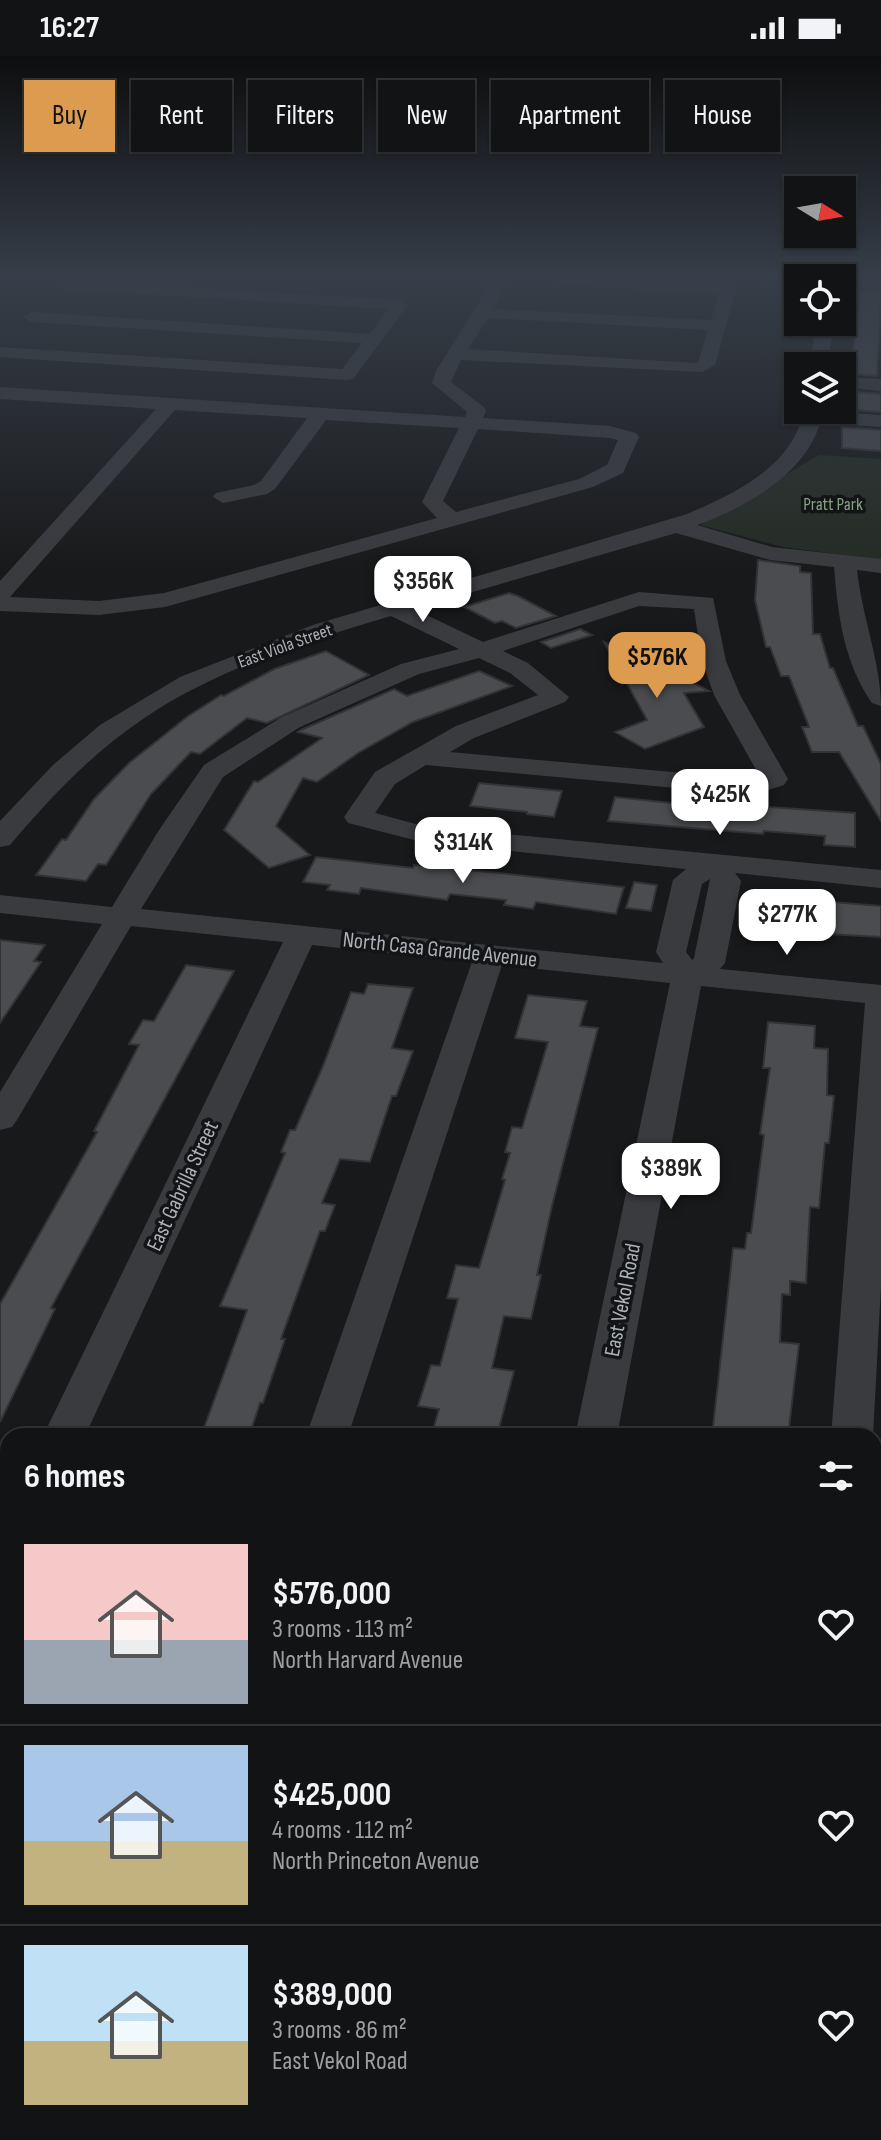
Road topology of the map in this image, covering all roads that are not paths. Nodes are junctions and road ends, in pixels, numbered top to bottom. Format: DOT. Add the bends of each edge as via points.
graph roads {
  1 [pos="443,376"];
  2 [pos="856,383"];
  3 [pos="881,385"];
  4 [pos="4,401"];
  5 [pos="170,404"];
  6 [pos="320,414"];
  7 [pos="856,418"];
  8 [pos="881,421"];
  9 [pos="471,423"];
  10 [pos="809,424"];
  11 [pos="223,497"];
  12 [pos="452,520"];
  13 [pos="675,526"];
  14 [pos="845,563"];
  15 [pos="881,566"];
  16 [pos="0,595"];
  17 [pos="0,604"];
  18 [pos="393,608"];
  19 [pos="482,650"];
  20 [pos="881,698"];
  21 [pos="421,757"];
  22 [pos="0,839"];
  23 [pos="714,864"];
  24 [pos="881,879"];
  25 [pos="0,904"];
  26 [pos="120,917"];
  27 [pos="301,936"];
  28 [pos="490,955"];
  29 [pos="687,975"];
  30 [pos="881,997"];
  31 [pos="0,1120"];
  32 [pos="68,1428"];
  33 [pos="330,1428"];
  34 [pos="598,1428"];
  35 [pos="853,1428"];
  1 -- 9 [label="street" via="441,383 477,411"];
  2 -- 3 [label="street"];
  4 -- 5 [label="street" via="24,395"];
  5 -- 6 [label="street"];
  5 -- 16 [label="street"];
  6 -- 9 [label="street"];
  6 -- 11 [label="street" via="268,485"];
  7 -- 8 [label="street"];
  9 -- 12 [label="street" via="432,502"];
  9 -- 12 [label="street" via="629,437 616,469 596,479"];
  10 -- 13 [label="street, East Viola Street" via="804,445 772,475"];
  12 -- 17 [label="street" via="165,600 99,608"];
  13 -- 14 [label="street" via="770,553"];
  13 -- 18 [label="street, East Viola Street"];
  14 -- 15 [label="street"];
  14 -- 20 [label="street" via="862,665"];
  18 -- 19 [label="street"];
  18 -- 22 [label="street, East Viola Street" via="186,683 100,736 33,799"];
  19 -- 21 [label="street" via="519,668 556,697 465,732"];
  19 -- 21 [label="street" via="630,601 705,603 714,661 727,695 774,779 752,787"];
  19 -- 26 [label="street" via="410,669 291,722 213,771"];
  21 -- 23 [label="street" via="385,778 358,817 422,834"];
  23 -- 24 [label="street"];
  23 -- 29 [label="street" via="726,881 709,963"];
  25 -- 26 [label="street, North Casa Grande Avenue"];
  26 -- 27 [label="street, North Casa Grande Avenue"];
  26 -- 31 [label="street"];
  27 -- 28 [label="street, North Casa Grande Avenue"];
  27 -- 32 [label="street, East Gabrilla Street"];
  28 -- 29 [label="street, North Casa Grande Avenue"];
  28 -- 33 [label="street"];
  29 -- 30 [label="street, North Casa Grande Avenue"];
  29 -- 34 [label="street, East Vekol Road"];
  30 -- 35 [label="street"];
}
